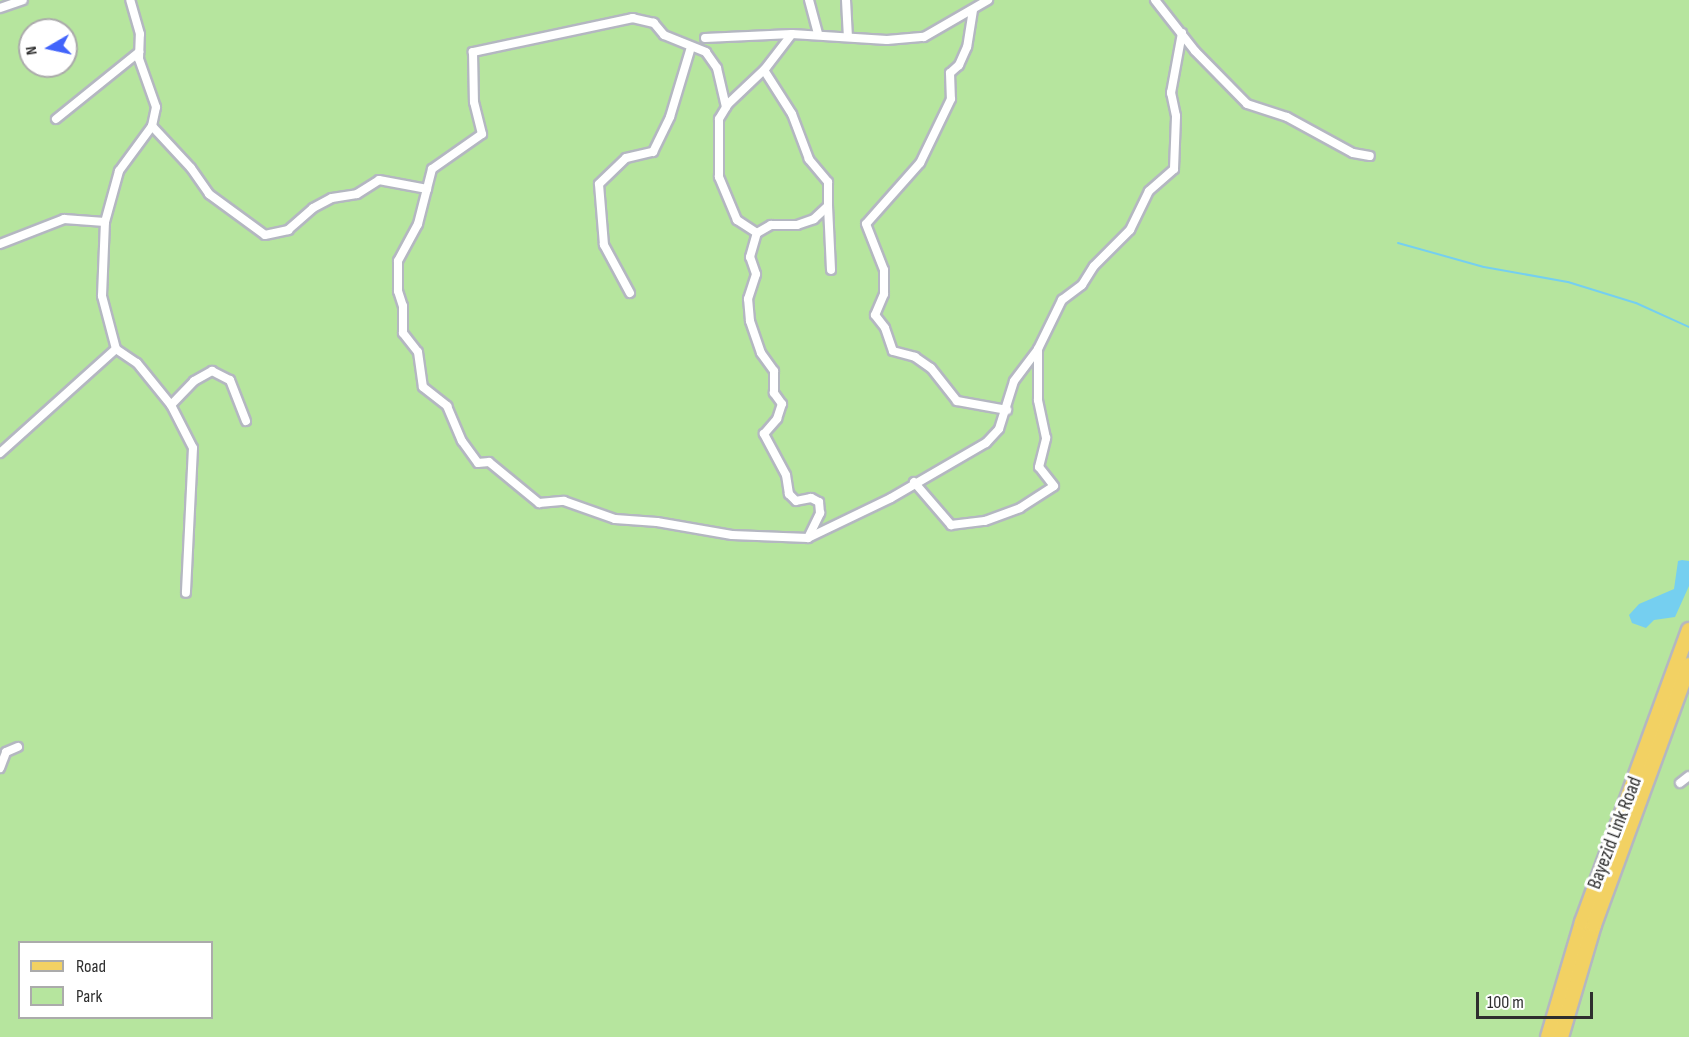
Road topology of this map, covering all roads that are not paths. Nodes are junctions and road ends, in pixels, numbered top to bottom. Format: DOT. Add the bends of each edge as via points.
graph roads {
  1 [pos="24,0"];
  2 [pos="130,0"];
  3 [pos="809,0"];
  4 [pos="846,0"];
  5 [pos="988,0"];
  6 [pos="1155,0"];
  7 [pos="0,8"];
  8 [pos="972,10"];
  9 [pos="818,33"];
  10 [pos="1182,33"];
  11 [pos="792,34"];
  12 [pos="848,35"];
  13 [pos="705,38"];
  14 [pos="691,47"];
  15 [pos="139,52"];
  16 [pos="764,70"];
  17 [pos="726,107"];
  18 [pos="56,119"];
  19 [pos="152,126"];
  20 [pos="1370,156"];
  21 [pos="427,189"];
  22 [pos="828,206"];
  23 [pos="105,222"];
  24 [pos="758,233"];
  25 [pos="0,244"];
  26 [pos="831,270"];
  27 [pos="630,293"];
  28 [pos="116,349"];
  29 [pos="1038,349"];
  30 [pos="171,405"];
  31 [pos="1007,410"];
  32 [pos="246,421"];
  33 [pos="0,453"];
  34 [pos="914,482"];
  35 [pos="808,538"];
  36 [pos="186,593"];
  37 [pos="1689,630"];
  38 [pos="1689,665"];
  39 [pos="18,747"];
  40 [pos="0,768"];
  41 [pos="1689,776"];
  42 [pos="1680,783"];
  43 [pos="1588,923"];
  44 [pos="1576,962"];
  45 [pos="1548,1037"];
  46 [pos="1561,1037"];
  1 -- 7 [label="street"];
  2 -- 15 [label="street" via="140,34"];
  3 -- 9 [label="street"];
  4 -- 12 [label="street"];
  5 -- 8 [label="street"];
  6 -- 10 [label="street"];
  8 -- 12 [label="street" via="924,37 887,40"];
  8 -- 31 [label="street" via="967,47 959,65 950,73 951,99 920,163 866,224 884,270 884,294 875,315 885,328 893,351 915,357 931,368 957,401"];
  9 -- 11 [label="street"];
  9 -- 12 [label="street"];
  10 -- 20 [label="street" via="1247,104 1287,117 1353,153"];
  10 -- 29 [label="street" via="1171,93 1176,116 1174,169 1149,191 1130,230 1094,266 1082,285 1062,300"];
  11 -- 13 [label="street"];
  11 -- 16 [label="street"];
  14 -- 17 [label="street" via="706,51 717,68"];
  14 -- 21 [label="street" via="664,35 654,23 633,18 474,52 474,102 482,134 432,170"];
  14 -- 27 [label="street" via="670,117 653,152 626,158 599,184 604,244"];
  15 -- 18 [label="street"];
  15 -- 19 [label="street" via="156,107"];
  16 -- 17 [label="street"];
  16 -- 22 [label="street" via="792,114 809,159 828,182"];
  17 -- 24 [label="street" via="719,119 719,177 737,220"];
  19 -- 21 [label="street" via="192,168 209,194 266,235 288,230 313,208 333,198 357,194 379,180"];
  19 -- 23 [label="street" via="119,171"];
  21 -- 35 [label="street" via="418,224 398,261 403,333 418,352 423,387 447,406 462,441 478,463 489,462 539,503 564,501 615,519 732,535"];
  22 -- 24 [label="street" via="814,219 797,225 771,225"];
  22 -- 26 [label="street"];
  23 -- 25 [label="street" via="64,219"];
  23 -- 28 [label="street" via="102,296"];
  24 -- 35 [label="street" via="750,257 756,274 748,299 750,321 761,353 774,371 774,393 782,404 777,419 764,434 786,475 789,494 796,501 811,498 819,502 820,513"];
  28 -- 30 [label="street" via="137,363"];
  28 -- 33 [label="street"];
  29 -- 31 [label="street" via="1014,381"];
  29 -- 34 [label="street" via="1038,400 1046,438 1039,466 1054,486 1020,508 994,518 951,525"];
  30 -- 32 [label="street" via="194,381 212,371 230,380"];
  30 -- 36 [label="street" via="193,448"];
  31 -- 34 [label="street" via="999,429 986,443"];
  34 -- 35 [label="street" via="891,498"];
  37 -- 43 [label="main road, Bayezid Link Road"];
  38 -- 43 [label="main road, Bayezid Link Road"];
  39 -- 40 [label="street" via="6,753"];
  41 -- 42 [label="street"];
  43 -- 44 [label="main road, Bayezid Link Road"];
  44 -- 45 [label="main road, Bayezid Link Road"];
  44 -- 46 [label="main road, Bayezid Link Road"];
}
